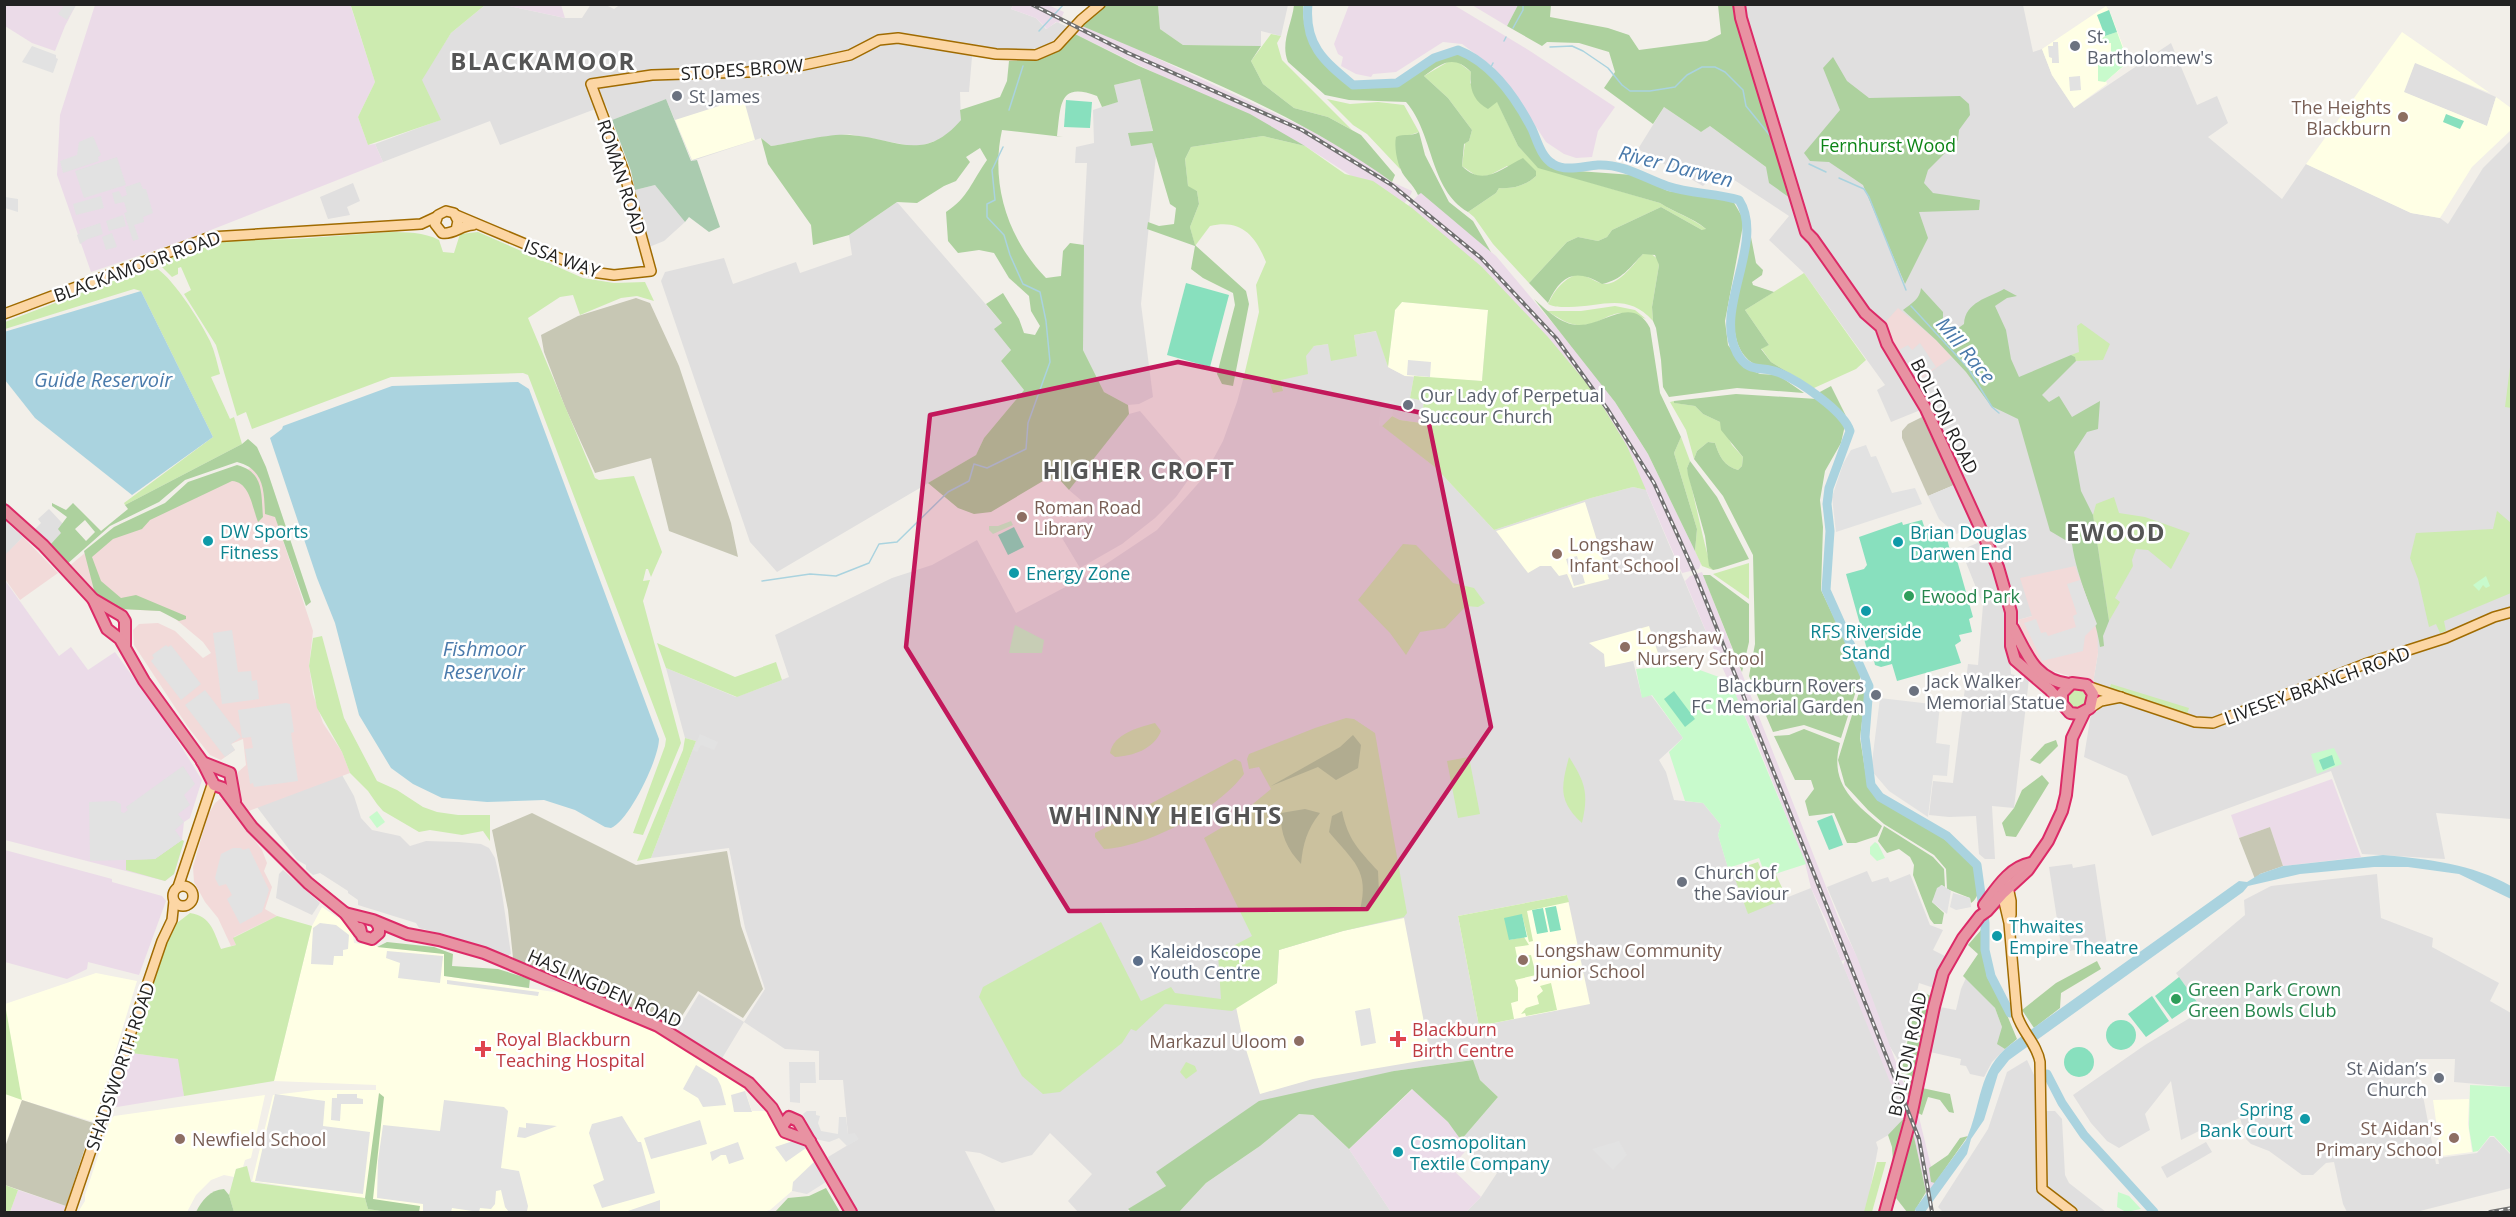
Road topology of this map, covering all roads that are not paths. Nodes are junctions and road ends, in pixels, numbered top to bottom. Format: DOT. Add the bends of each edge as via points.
graph roads {
  1 [pos="1100,4"];
  2 [pos="1739,4"];
  3 [pos="591,84"];
  4 [pos="456,215"];
  5 [pos="436,217"];
  6 [pos="421,224"];
  7 [pos="476,225"];
  8 [pos="456,230"];
  9 [pos="439,231"];
  10 [pos="651,271"];
  11 [pos="4,314"];
  12 [pos="4,510"];
  13 [pos="93,600"];
  14 [pos="2511,612"];
  15 [pos="116,613"];
  16 [pos="105,622"];
  17 [pos="124,627"];
  18 [pos="2013,628"];
  19 [pos="114,633"];
  20 [pos="2019,642"];
  21 [pos="125,649"];
  22 [pos="2019,665"];
  23 [pos="2069,684"];
  24 [pos="2087,686"];
  25 [pos="2121,697"];
  26 [pos="2064,707"];
  27 [pos="2087,710"];
  28 [pos="2072,738"];
  29 [pos="202,761"];
  30 [pos="219,769"];
  31 [pos="232,779"];
  32 [pos="218,785"];
  33 [pos="236,804"];
  34 [pos="186,866"];
  35 [pos="2004,885"];
  36 [pos="178,887"];
  37 [pos="192,891"];
  38 [pos="174,901"];
  39 [pos="186,905"];
  40 [pos="345,914"];
  41 [pos="172,920"];
  42 [pos="373,921"];
  43 [pos="360,933"];
  44 [pos="407,934"];
  45 [pos="376,938"];
  46 [pos="786,1121"];
  47 [pos="800,1124"];
  48 [pos="793,1134"];
  49 [pos="810,1141"];
  50 [pos="70,1212"];
  51 [pos="851,1212"];
  52 [pos="1885,1212"];
  53 [pos="2073,1212"];
  1 -- 3 [label="main road, STOPES BROW" via="1065,40 1036,55 996,54 898,38 879,40 850,55 800,66 652,75"];
  2 -- 18 [label="highway, BOLTON ROAD" via="1804,226 1865,314 1881,327 1887,344 1919,394 1998,567 2009,599"];
  3 -- 10 [label="main road, ROMAN ROAD" via="623,169"];
  4 -- 5 [label="main road" via="446,211"];
  4 -- 7 [label="main road, ISSA WAY"];
  4 -- 8 [label="main road"];
  5 -- 6 [label="main road"];
  5 -- 9 [label="main road"];
  6 -- 9 [label="main road"];
  6 -- 11 [label="main road, BLACKAMOOR ROAD" via="210,237"];
  7 -- 8 [label="main road"];
  7 -- 10 [label="main road, ISSA WAY" via="592,272 615,275"];
  8 -- 9 [label="main road" via="446,234"];
  12 -- 13 [label="highway" via="44,545"];
  13 -- 15 [label="highway"];
  13 -- 16 [label="highway"];
  14 -- 25 [label="main road, LIVESEY BRANCH ROAD" via="2213,723 2195,722"];
  15 -- 16 [label="highway"];
  15 -- 17 [label="highway" via="124,618"];
  16 -- 19 [label="highway"];
  17 -- 19 [label="highway"];
  17 -- 21 [label="highway, HASLINGDEN ROAD"];
  18 -- 20 [label="highway, BOLTON ROAD"];
  18 -- 22 [label="highway, BOLTON ROAD" via="2012,652"];
  19 -- 21 [label="highway, HASLINGDEN ROAD"];
  20 -- 22 [label="highway"];
  20 -- 23 [label="highway" via="2039,672 2050,680"];
  21 -- 29 [label="highway, HASLINGDEN ROAD"];
  22 -- 26 [label="highway"];
  23 -- 24 [label="highway"];
  23 -- 26 [label="highway" via="2062,693"];
  24 -- 25 [label="main road, LIVESEY BRANCH ROAD"];
  24 -- 27 [label="highway" via="2093,699"];
  25 -- 27 [label="main road" via="2101,701"];
  26 -- 27 [label="highway" via="2074,714"];
  26 -- 28 [label="highway"];
  27 -- 28 [label="highway"];
  28 -- 35 [label="highway, BOLTON ROAD" via="2062,811 2048,841 2031,863 2023,864"];
  29 -- 30 [label="highway, HASLINGDEN ROAD"];
  29 -- 32 [label="highway, HASLINGDEN ROAD"];
  30 -- 31 [label="highway" via="228,771"];
  30 -- 32 [label="highway" via="213,775"];
  31 -- 32 [label="highway" via="230,784"];
  31 -- 33 [label="highway, HASLINGDEN ROAD"];
  32 -- 33 [label="highway, HASLINGDEN ROAD"];
  32 -- 34 [label="main road, SHADSWORTH ROAD" via="207,802"];
  33 -- 40 [label="highway, HASLINGDEN ROAD" via="280,856"];
  34 -- 36 [label="main road, SHADSWORTH ROAD"];
  34 -- 37 [label="main road"];
  35 -- 52 [label="highway, BOLTON ROAD" via="1952,955 1940,983"];
  35 -- 53 [label="main road" via="2017,1015 2040,1062 2042,1189"];
  36 -- 37 [label="main road"];
  36 -- 38 [label="main road, SHADSWORTH ROAD"];
  37 -- 39 [label="main road, SHADSWORTH ROAD" via="193,899"];
  38 -- 39 [label="main road"];
  38 -- 41 [label="main road, SHADSWORTH ROAD"];
  39 -- 41 [label="main road, SHADSWORTH ROAD"];
  40 -- 42 [label="highway, HASLINGDEN ROAD"];
  40 -- 43 [label="highway, HASLINGDEN ROAD"];
  41 -- 50 [label="main road, SHADSWORTH ROAD"];
  42 -- 43 [label="highway" via="362,924"];
  42 -- 44 [label="highway, HASLINGDEN ROAD"];
  42 -- 45 [label="highway" via="380,930"];
  43 -- 45 [label="highway" via="368,939"];
  44 -- 45 [label="highway, HASLINGDEN ROAD"];
  44 -- 46 [label="highway, HASLINGDEN ROAD" via="484,953 649,1022 749,1083"];
  46 -- 47 [label="highway" via="796,1118"];
  46 -- 48 [label="highway" via="786,1132"];
  47 -- 48 [label="highway"];
  47 -- 49 [label="highway"];
  48 -- 49 [label="highway"];
  49 -- 51 [label="highway"];
}
